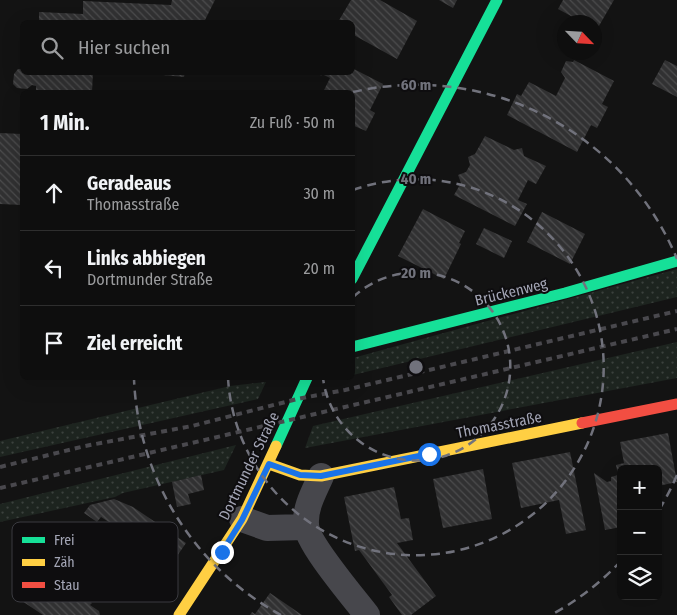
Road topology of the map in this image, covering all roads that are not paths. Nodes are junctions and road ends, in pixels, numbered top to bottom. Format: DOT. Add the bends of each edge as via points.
graph roads {
  1 [pos="497,0"];
  2 [pos="677,261"];
  3 [pos="355,273"];
  4 [pos="355,346"];
  5 [pos="305,380"];
  6 [pos="677,404"];
  7 [pos="269,464"];
  8 [pos="321,476"];
  9 [pos="242,520"];
  10 [pos="311,537"];
  11 [pos="179,615"];
  12 [pos="367,615"];
  1 -- 3 [label="street"];
  2 -- 4 [label="street, Brückenweg"];
  5 -- 7 [label="street, Dortmunder Straße"];
  6 -- 8 [label="street, Thomasstraße"];
  7 -- 8 [label="street, Thomasstraße" via="300,475"];
  7 -- 9 [label="street, Dortmunder Straße"];
  8 -- 10 [label="street" via="306,512"];
  9 -- 10 [label="street"];
  9 -- 11 [label="street, Dortmunder Straße"];
  10 -- 12 [label="street"];
}
